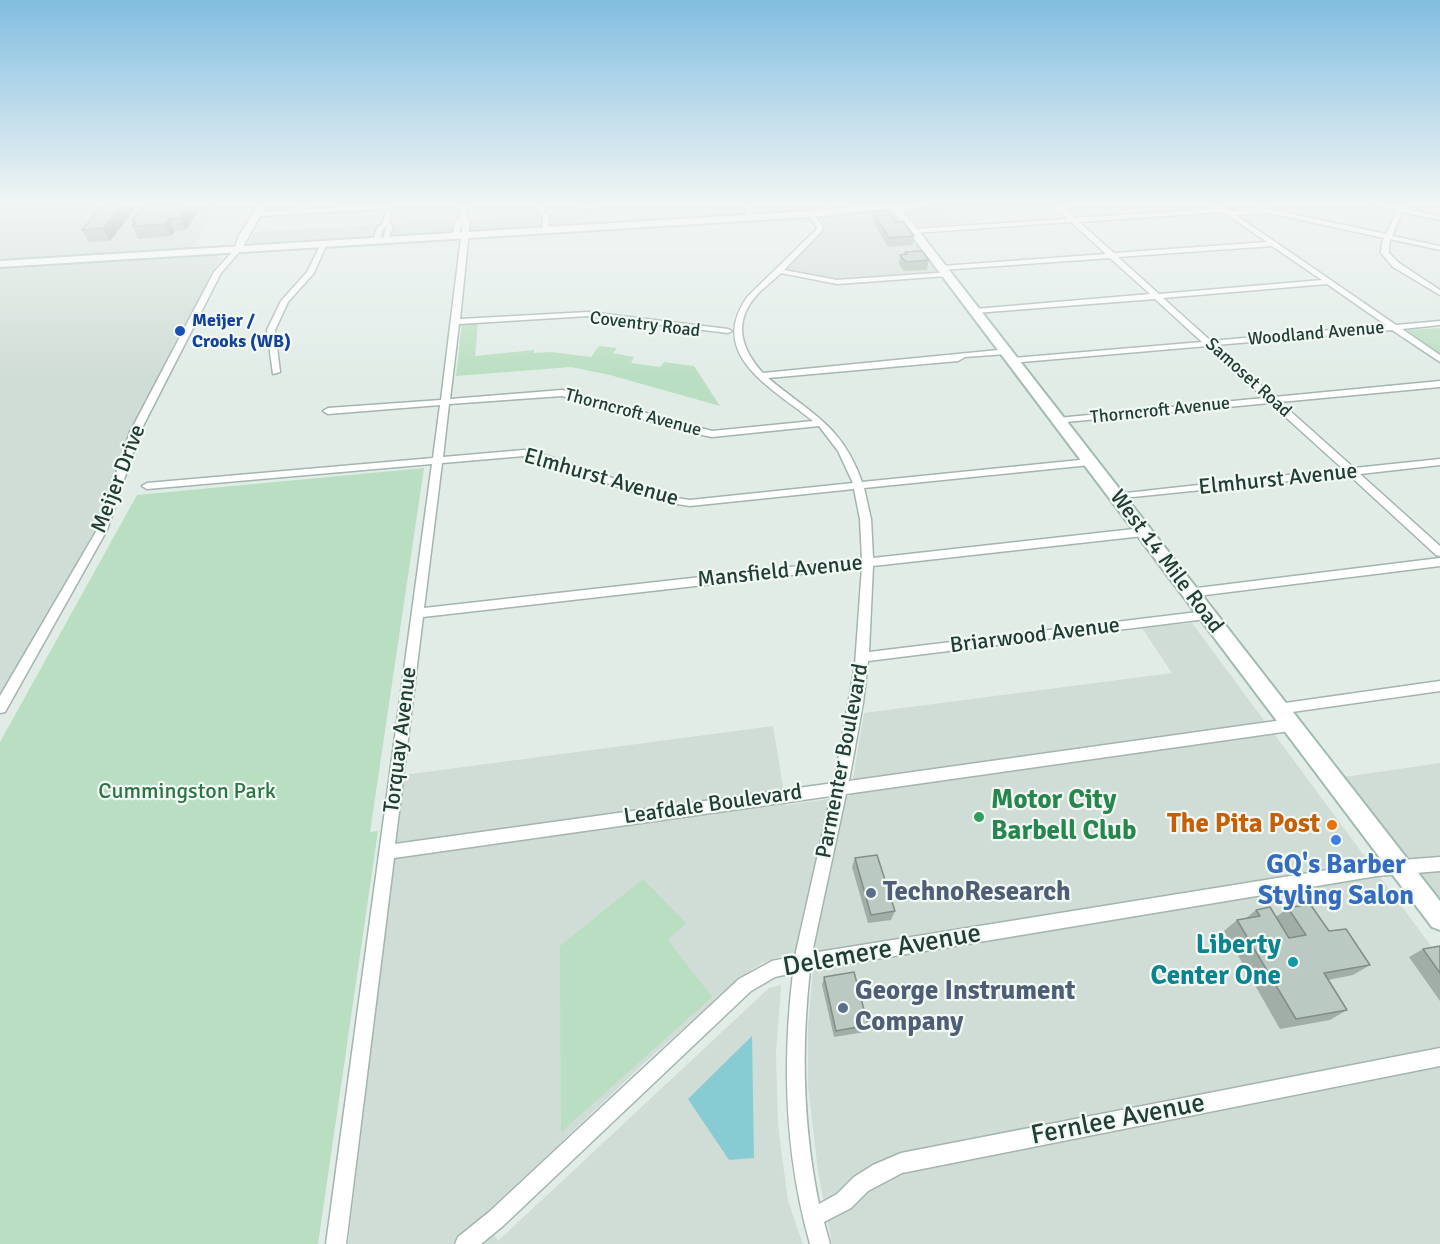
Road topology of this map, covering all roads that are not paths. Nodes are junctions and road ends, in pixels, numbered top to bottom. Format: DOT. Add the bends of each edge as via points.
graph roads {
  1 [pos="33,262"];
  2 [pos="227,262"];
  3 [pos="315,262"];
  4 [pos="459,262"];
  5 [pos="788,262"];
  6 [pos="937,262"];
  7 [pos="1045,262"];
  8 [pos="1120,262"];
  9 [pos="1300,262"];
  10 [pos="1393,262"];
  11 [pos="0,264"];
  12 [pos="779,271"];
  13 [pos="944,271"];
  14 [pos="1329,282"];
  15 [pos="1440,293"];
  16 [pos="1158,296"];
  17 [pos="975,310"];
  18 [pos="454,322"];
  19 [pos="1440,323"];
  20 [pos="1393,327"];
  21 [pos="733,331"];
  22 [pos="1210,343"];
  23 [pos="1010,356"];
  24 [pos="1440,359"];
  25 [pos="276,372"];
  26 [pos="759,376"];
  27 [pos="1440,384"];
  28 [pos="1272,400"];
  29 [pos="444,402"];
  30 [pos="328,411"];
  31 [pos="1058,421"];
  32 [pos="820,423"];
  33 [pos="436,460"];
  34 [pos="1090,462"];
  35 [pos="1440,462"];
  36 [pos="1351,472"];
  37 [pos="147,486"];
  38 [pos="859,486"];
  39 [pos="1116,497"];
  40 [pos="1143,532"];
  41 [pos="1440,552"];
  42 [pos="867,562"];
  43 [pos="1440,562"];
  44 [pos="1190,593"];
  45 [pos="417,613"];
  46 [pos="1206,615"];
  47 [pos="863,656"];
  48 [pos="1440,686"];
  49 [pos="0,708"];
  50 [pos="1278,709"];
  51 [pos="1290,725"];
  52 [pos="841,788"];
  53 [pos="386,852"];
  54 [pos="1440,864"];
  55 [pos="1399,868"];
  56 [pos="1440,920"];
  57 [pos="802,963"];
  58 [pos="1440,1057"];
  59 [pos="812,1218"];
  60 [pos="336,1244"];
  61 [pos="465,1244"];
  62 [pos="820,1244"];
  1 -- 11 [label="main road"];
  2 -- 49 [label="street, Meijer Drive" via="143,415 102,530"];
  3 -- 25 [label="street" via="285,301 271,330"];
  4 -- 18 [label="street, Torquay Avenue"];
  5 -- 12 [label="street"];
  6 -- 13 [label="main road, West 14 Mile Road"];
  7 -- 13 [label="street"];
  8 -- 16 [label="street, Samoset Road"];
  9 -- 14 [label="street"];
  10 -- 15 [label="street"];
  12 -- 13 [label="street" via="837,282"];
  12 -- 21 [label="street" via="745,306"];
  13 -- 17 [label="main road, West 14 Mile Road"];
  14 -- 16 [label="street"];
  14 -- 20 [label="street"];
  16 -- 17 [label="street"];
  16 -- 22 [label="street, Samoset Road"];
  17 -- 23 [label="main road, West 14 Mile Road"];
  18 -- 21 [label="street, Coventry Road" via="561,315 701,332"];
  18 -- 29 [label="street, Torquay Avenue"];
  19 -- 20 [label="street, Woodland Avenue"];
  20 -- 22 [label="street, Woodland Avenue"];
  20 -- 24 [label="street"];
  21 -- 26 [label="street, Parmenter Boulevard"];
  22 -- 23 [label="street, Woodland Avenue"];
  22 -- 28 [label="street, Samoset Road"];
  23 -- 26 [label="street, Woodland Avenue"];
  23 -- 31 [label="main road, West 14 Mile Road"];
  26 -- 32 [label="street, Parmenter Boulevard"];
  27 -- 28 [label="street, Thorncroft Avenue"];
  28 -- 31 [label="street, Thorncroft Avenue"];
  28 -- 36 [label="street, Samoset Road"];
  29 -- 30 [label="street, Thorncroft Avenue"];
  29 -- 32 [label="street, Thorncroft Avenue" via="567,393 712,434"];
  29 -- 33 [label="street, Torquay Avenue"];
  31 -- 34 [label="main road, West 14 Mile Road"];
  32 -- 38 [label="street, Parmenter Boulevard" via="847,455"];
  33 -- 37 [label="street, Elmhurst Avenue"];
  33 -- 38 [label="street, Elmhurst Avenue" via="532,454 682,502"];
  33 -- 45 [label="street, Torquay Avenue"];
  34 -- 38 [label="street, Elmhurst Avenue"];
  34 -- 39 [label="main road, West 14 Mile Road"];
  35 -- 36 [label="street, Elmhurst Avenue"];
  36 -- 39 [label="street, Elmhurst Avenue"];
  36 -- 41 [label="street, Samoset Road"];
  38 -- 42 [label="street, Parmenter Boulevard"];
  39 -- 40 [label="main road, West 14 Mile Road"];
  40 -- 42 [label="street, Mansfield Avenue"];
  40 -- 44 [label="main road, West 14 Mile Road"];
  42 -- 45 [label="street, Mansfield Avenue"];
  42 -- 47 [label="street, Parmenter Boulevard"];
  43 -- 44 [label="street"];
  44 -- 46 [label="main road, West 14 Mile Road"];
  45 -- 53 [label="street, Torquay Avenue"];
  46 -- 47 [label="street, Briarwood Avenue"];
  46 -- 50 [label="main road, West 14 Mile Road"];
  47 -- 52 [label="street, Parmenter Boulevard"];
  48 -- 50 [label="street"];
  50 -- 51 [label="main road, West 14 Mile Road"];
  51 -- 52 [label="street, Leafdale Boulevard"];
  51 -- 55 [label="main road, West 14 Mile Road"];
  52 -- 53 [label="street, Leafdale Boulevard"];
  52 -- 57 [label="street, Parmenter Boulevard"];
  53 -- 60 [label="street, Torquay Avenue"];
  54 -- 55 [label="street, Delemere Avenue"];
  55 -- 56 [label="main road, West 14 Mile Road"];
  55 -- 57 [label="street, Delemere Avenue"];
  57 -- 59 [label="street, Parmenter Boulevard" via="795,1085"];
  57 -- 61 [label="street, Delemere Avenue" via="772,969 745,986"];
  58 -- 59 [label="street, Fernlee Avenue" via="901,1163 880,1172 843,1201"];
  59 -- 62 [label="street, Parmenter Boulevard"];
}
